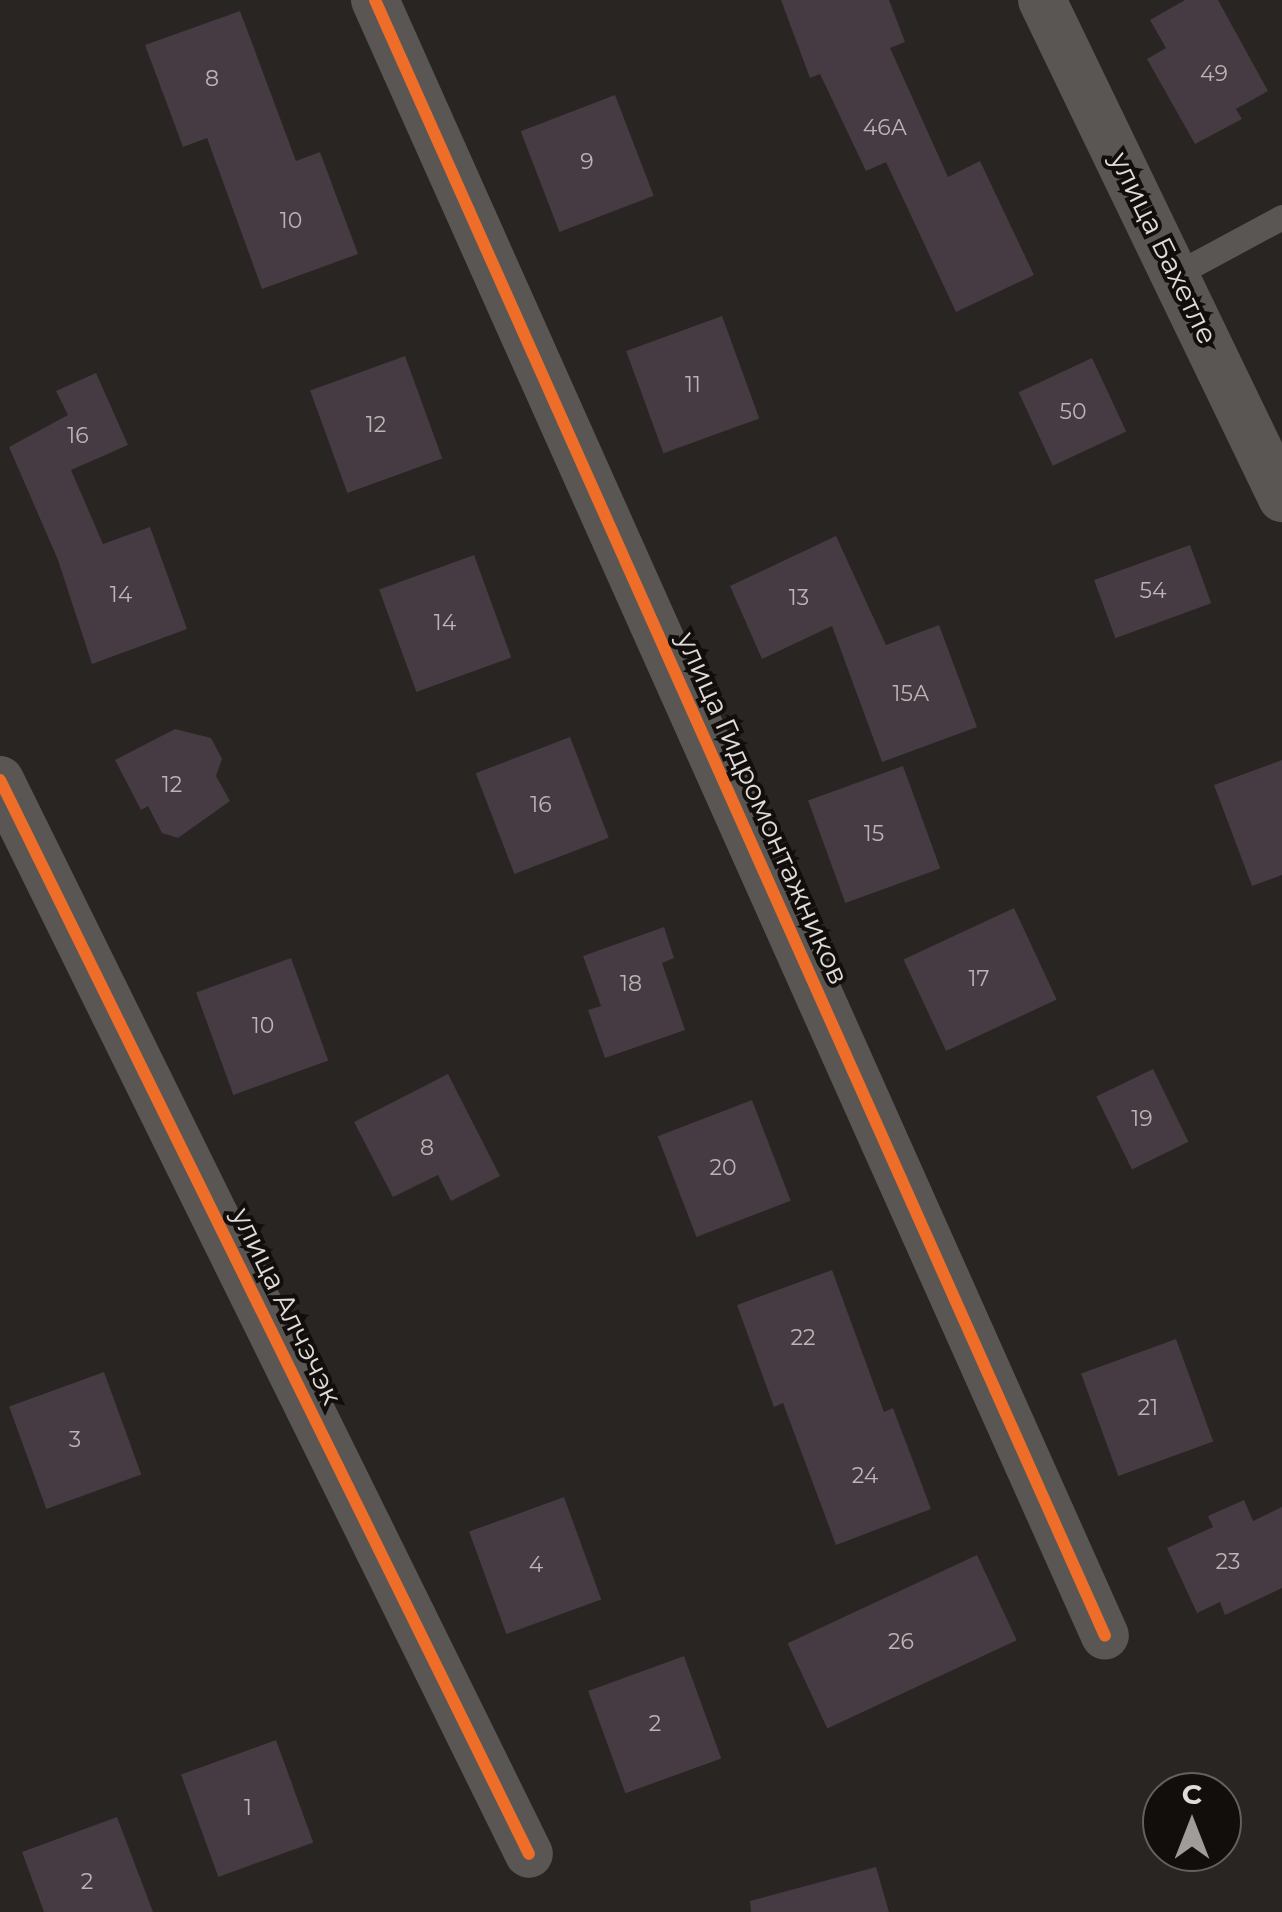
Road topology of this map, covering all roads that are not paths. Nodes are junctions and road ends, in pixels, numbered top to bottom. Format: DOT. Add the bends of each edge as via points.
graph roads {
  1 [pos="375,0"];
  2 [pos="1042,0"];
  3 [pos="1282,217"];
  4 [pos="1178,272"];
  5 [pos="1282,498"];
  6 [pos="0,780"];
  7 [pos="1105,1636"];
  8 [pos="530,1854"];
  1 -- 7 [label="street, улица Гидромонтажников"];
  2 -- 4 [label="street, улица Бахетле"];
  3 -- 4 [label="lane"];
  4 -- 5 [label="street, улица Бахетле"];
  6 -- 8 [label="street, улица Алчэчэк"];
}
